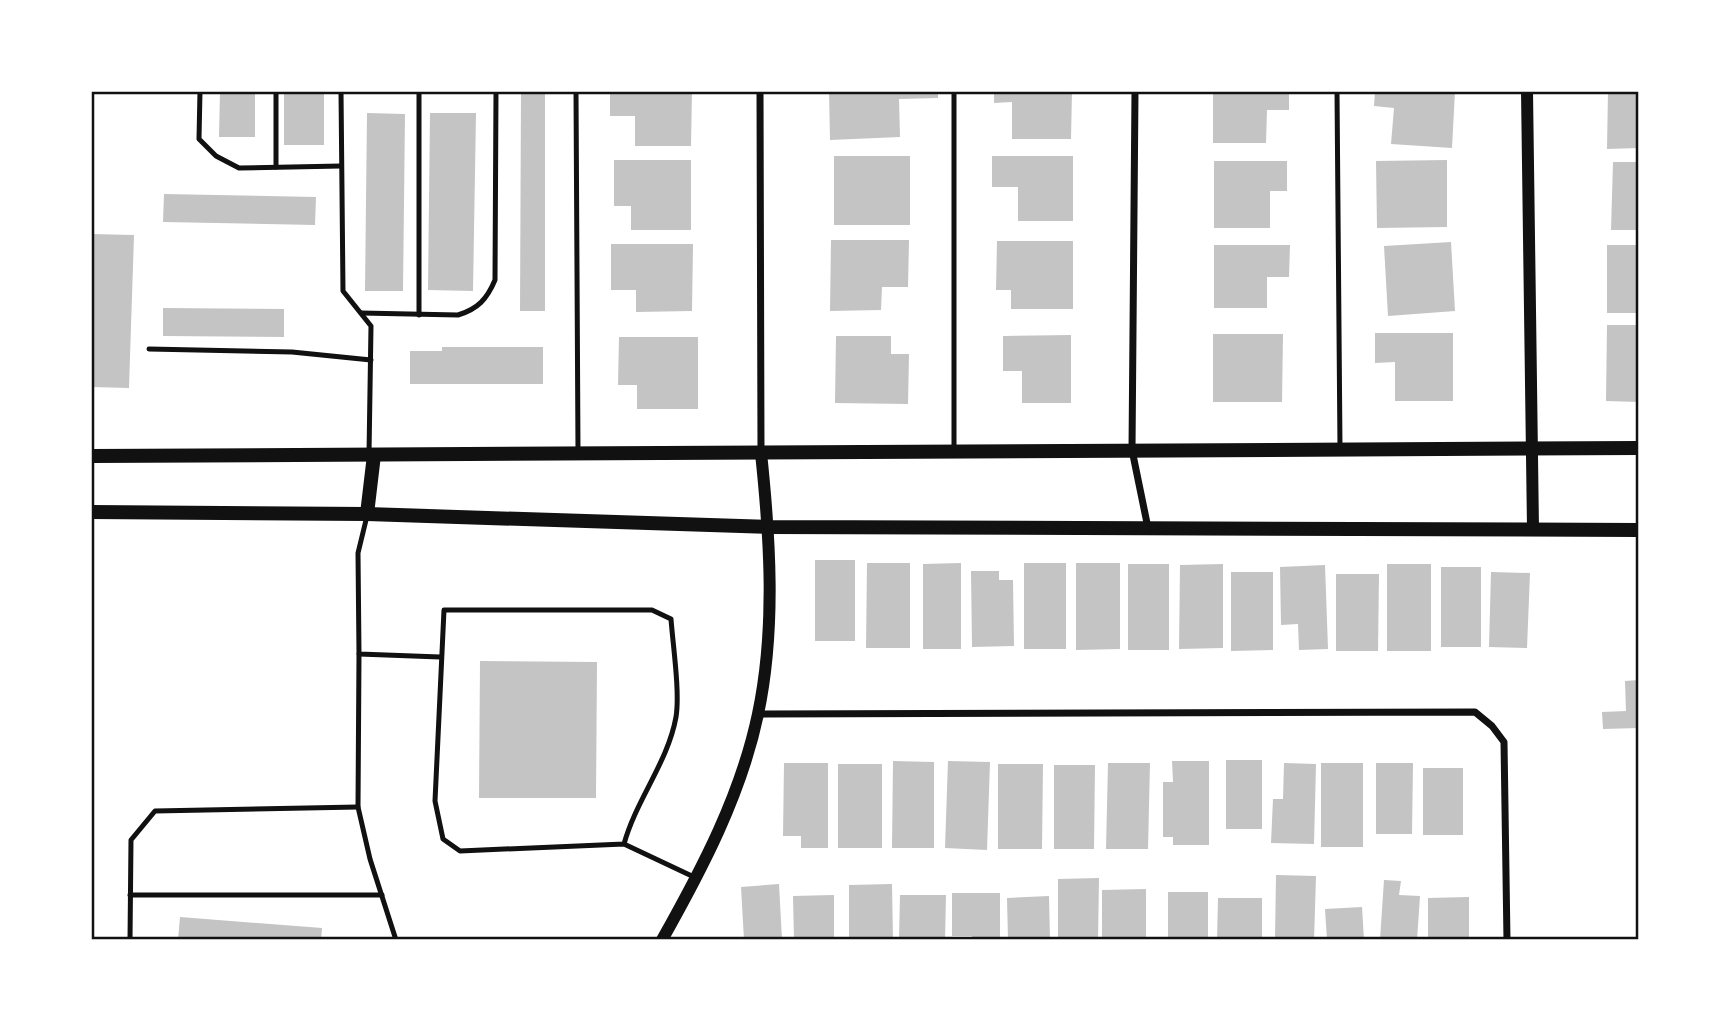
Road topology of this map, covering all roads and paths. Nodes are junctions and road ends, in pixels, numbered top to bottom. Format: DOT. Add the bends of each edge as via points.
graph roads {
  1 [pos="200,91"];
  2 [pos="276,91"];
  3 [pos="341,91"];
  4 [pos="419,91"];
  5 [pos="496,91"];
  6 [pos="576,91"];
  7 [pos="760,91"];
  8 [pos="954,91"];
  9 [pos="1135,91"];
  10 [pos="1337,91"];
  11 [pos="1527,91"];
  12 [pos="341,166"];
  13 [pos="276,167"];
  14 [pos="361,313"];
  15 [pos="419,315"];
  16 [pos="149,349"];
  17 [pos="371,360"];
  18 [pos="1639,447"];
  19 [pos="1531,448"];
  20 [pos="1340,449"];
  21 [pos="1132,450"];
  22 [pos="954,452"];
  23 [pos="761,453"];
  24 [pos="578,454"];
  25 [pos="372,455"];
  26 [pos="91,456"];
  27 [pos="91,512"];
  28 [pos="367,514"];
  29 [pos="768,527"];
  30 [pos="1149,528"];
  31 [pos="1533,529"];
  32 [pos="1639,530"];
  33 [pos="359,654"];
  34 [pos="440,657"];
  35 [pos="758,714"];
  36 [pos="358,807"];
  37 [pos="624,844"];
  38 [pos="697,878"];
  39 [pos="130,895"];
  40 [pos="382,895"];
  41 [pos="130,940"];
  42 [pos="396,940"];
  43 [pos="662,940"];
  44 [pos="1507,940"];
  1 -- 13 [label="lane" via="199,139 216,156 239,168"];
  2 -- 13 [label="lane"];
  3 -- 12 [label="lane"];
  4 -- 15 [label="lane"];
  5 -- 15 [label="lane" via="495,280 487,298 473,311"];
  6 -- 24 [label="lane"];
  7 -- 23 [label="street"];
  8 -- 22 [label="lane"];
  9 -- 21 [label="street"];
  10 -- 20 [label="lane"];
  11 -- 19 [label="street"];
  12 -- 13 [label="lane"];
  12 -- 14 [label="lane" via="343,291"];
  14 -- 15 [label="lane"];
  14 -- 17 [label="lane" via="371,326"];
  16 -- 17 [label="lane" via="292,352"];
  17 -- 25 [label="lane"];
  18 -- 19 [label="main road"];
  19 -- 20 [label="main road"];
  19 -- 31 [label="street"];
  20 -- 21 [label="main road"];
  21 -- 22 [label="main road"];
  21 -- 30 [label="street"];
  22 -- 23 [label="main road"];
  23 -- 24 [label="main road"];
  23 -- 29 [label="street"];
  24 -- 25 [label="main road"];
  25 -- 26 [label="main road"];
  25 -- 28 [label="main road"];
  27 -- 28 [label="main road"];
  28 -- 29 [label="main road"];
  28 -- 33 [label="lane" via="358,553"];
  29 -- 30 [label="main road"];
  29 -- 35 [label="street" via="768,627"];
  30 -- 31 [label="main road"];
  31 -- 32 [label="main road"];
  33 -- 34 [label="lane"];
  33 -- 36 [label="lane"];
  34 -- 37 [label="lane" via="435,802 443,839 460,851"];
  34 -- 37 [label="lane" via="444,610 652,610 671,618 676,716"];
  35 -- 38 [label="street" via="733,796"];
  35 -- 44 [label="street" via="1475,712 1504,741"];
  36 -- 39 [label="lane" via="155,811 131,840"];
  36 -- 40 [label="lane"];
  37 -- 38 [label="lane"];
  38 -- 43 [label="street"];
  39 -- 40 [label="lane"];
  39 -- 41 [label="lane"];
  40 -- 42 [label="lane"];
}
